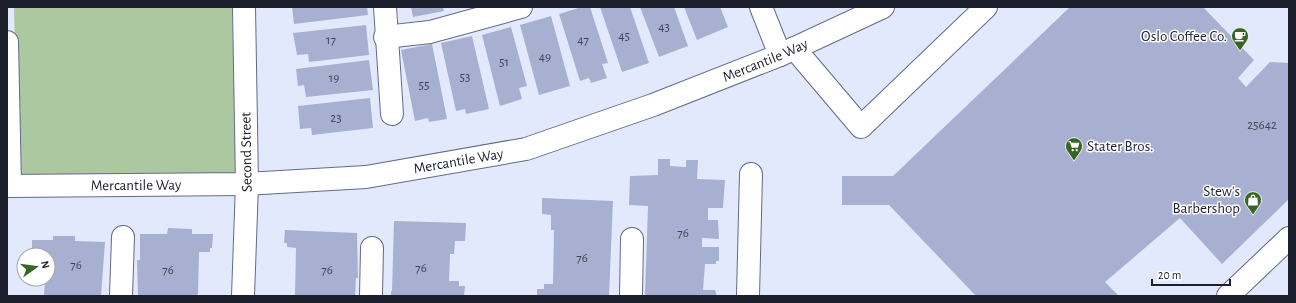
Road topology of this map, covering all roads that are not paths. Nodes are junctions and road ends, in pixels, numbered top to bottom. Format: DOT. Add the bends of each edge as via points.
graph roads {
  1 [pos="244,7"];
  2 [pos="385,7"];
  3 [pos="521,7"];
  4 [pos="761,7"];
  5 [pos="883,7"];
  6 [pos="986,7"];
  7 [pos="386,37"];
  8 [pos="7,42"];
  9 [pos="787,51"];
  10 [pos="392,114"];
  11 [pos="751,174"];
  12 [pos="247,184"];
  13 [pos="9,186"];
  14 [pos="123,237"];
  15 [pos="1289,238"];
  16 [pos="632,240"];
  17 [pos="372,248"];
  18 [pos="121,296"];
  19 [pos="243,296"];
  20 [pos="371,296"];
  21 [pos="631,296"];
  22 [pos="748,296"];
  23 [pos="1228,296"];
  1 -- 12 [label="street, Second Street"];
  2 -- 7 [label="street"];
  3 -- 7 [label="street" via="430,32"];
  4 -- 9 [label="street"];
  5 -- 9 [label="street, Mercantile Way"];
  6 -- 9 [label="street" via="861,127"];
  7 -- 10 [label="street"];
  8 -- 13 [label="street"];
  9 -- 12 [label="street, Mercantile Way" via="653,105 526,150 366,177"];
  11 -- 22 [label="street"];
  12 -- 13 [label="street, Mercantile Way"];
  12 -- 19 [label="street, Second Street"];
  14 -- 18 [label="street"];
  15 -- 23 [label="street"];
  16 -- 21 [label="street"];
  17 -- 20 [label="street"];
}
